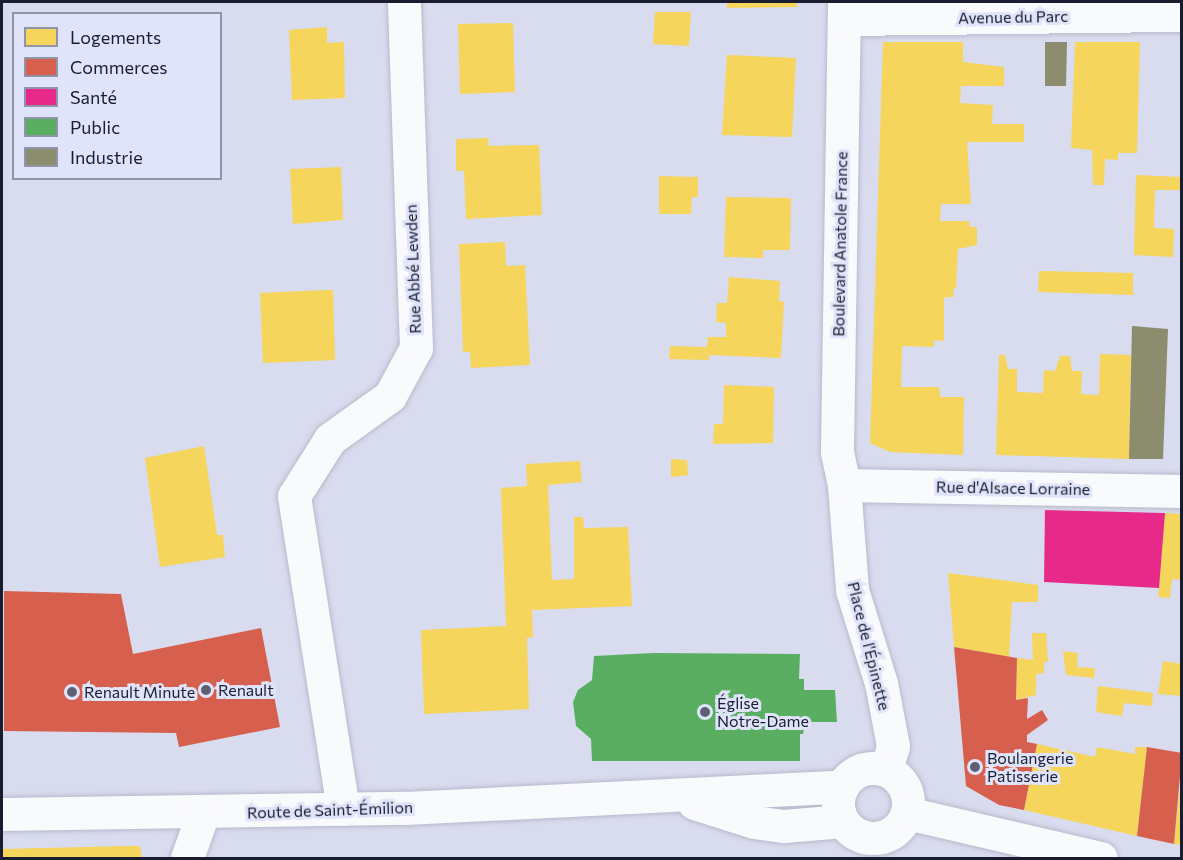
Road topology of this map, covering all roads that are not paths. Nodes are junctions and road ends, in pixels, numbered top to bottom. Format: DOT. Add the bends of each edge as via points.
graph roads {
  1 [pos="404,2"];
  2 [pos="844,10"];
  3 [pos="1182,15"];
  4 [pos="844,485"];
  5 [pos="1182,491"];
  6 [pos="886,770"];
  7 [pos="842,787"];
  8 [pos="657,795"];
  9 [pos="343,809"];
  10 [pos="203,813"];
  11 [pos="907,813"];
  12 [pos="2,814"];
  13 [pos="843,821"];
  14 [pos="880,848"];
  15 [pos="187,858"];
  16 [pos="1101,858"];
  1 -- 9 [label="street, Rue Abbé Lewden" via="416,348 390,396 330,439 294,496"];
  2 -- 3 [label="street, Avenue du Parc"];
  2 -- 4 [label="street, Boulevard Anatole France" via="837,452"];
  4 -- 5 [label="street, Rue d'Alsace Lorraine"];
  4 -- 6 [label="street, Place de l'Épinette" via="852,590 881,683 892,746"];
  6 -- 7 [label="street" via="866,769"];
  6 -- 11 [label="street" via="902,783 907,793"];
  7 -- 8 [label="street, Route de Saint-Émilion"];
  7 -- 13 [label="street" via="838,798"];
  8 -- 9 [label="street, Route de Saint-Émilion"];
  8 -- 13 [label="street, Route de Saint-Émilion" via="721,809 754,822 784,826"];
  9 -- 10 [label="street, Route de Saint-Émilion"];
  10 -- 12 [label="street, Route de Saint-Émilion" via="138,810"];
  10 -- 15 [label="street"];
  11 -- 14 [label="street"];
  11 -- 16 [label="street"];
  13 -- 14 [label="street"];
}
